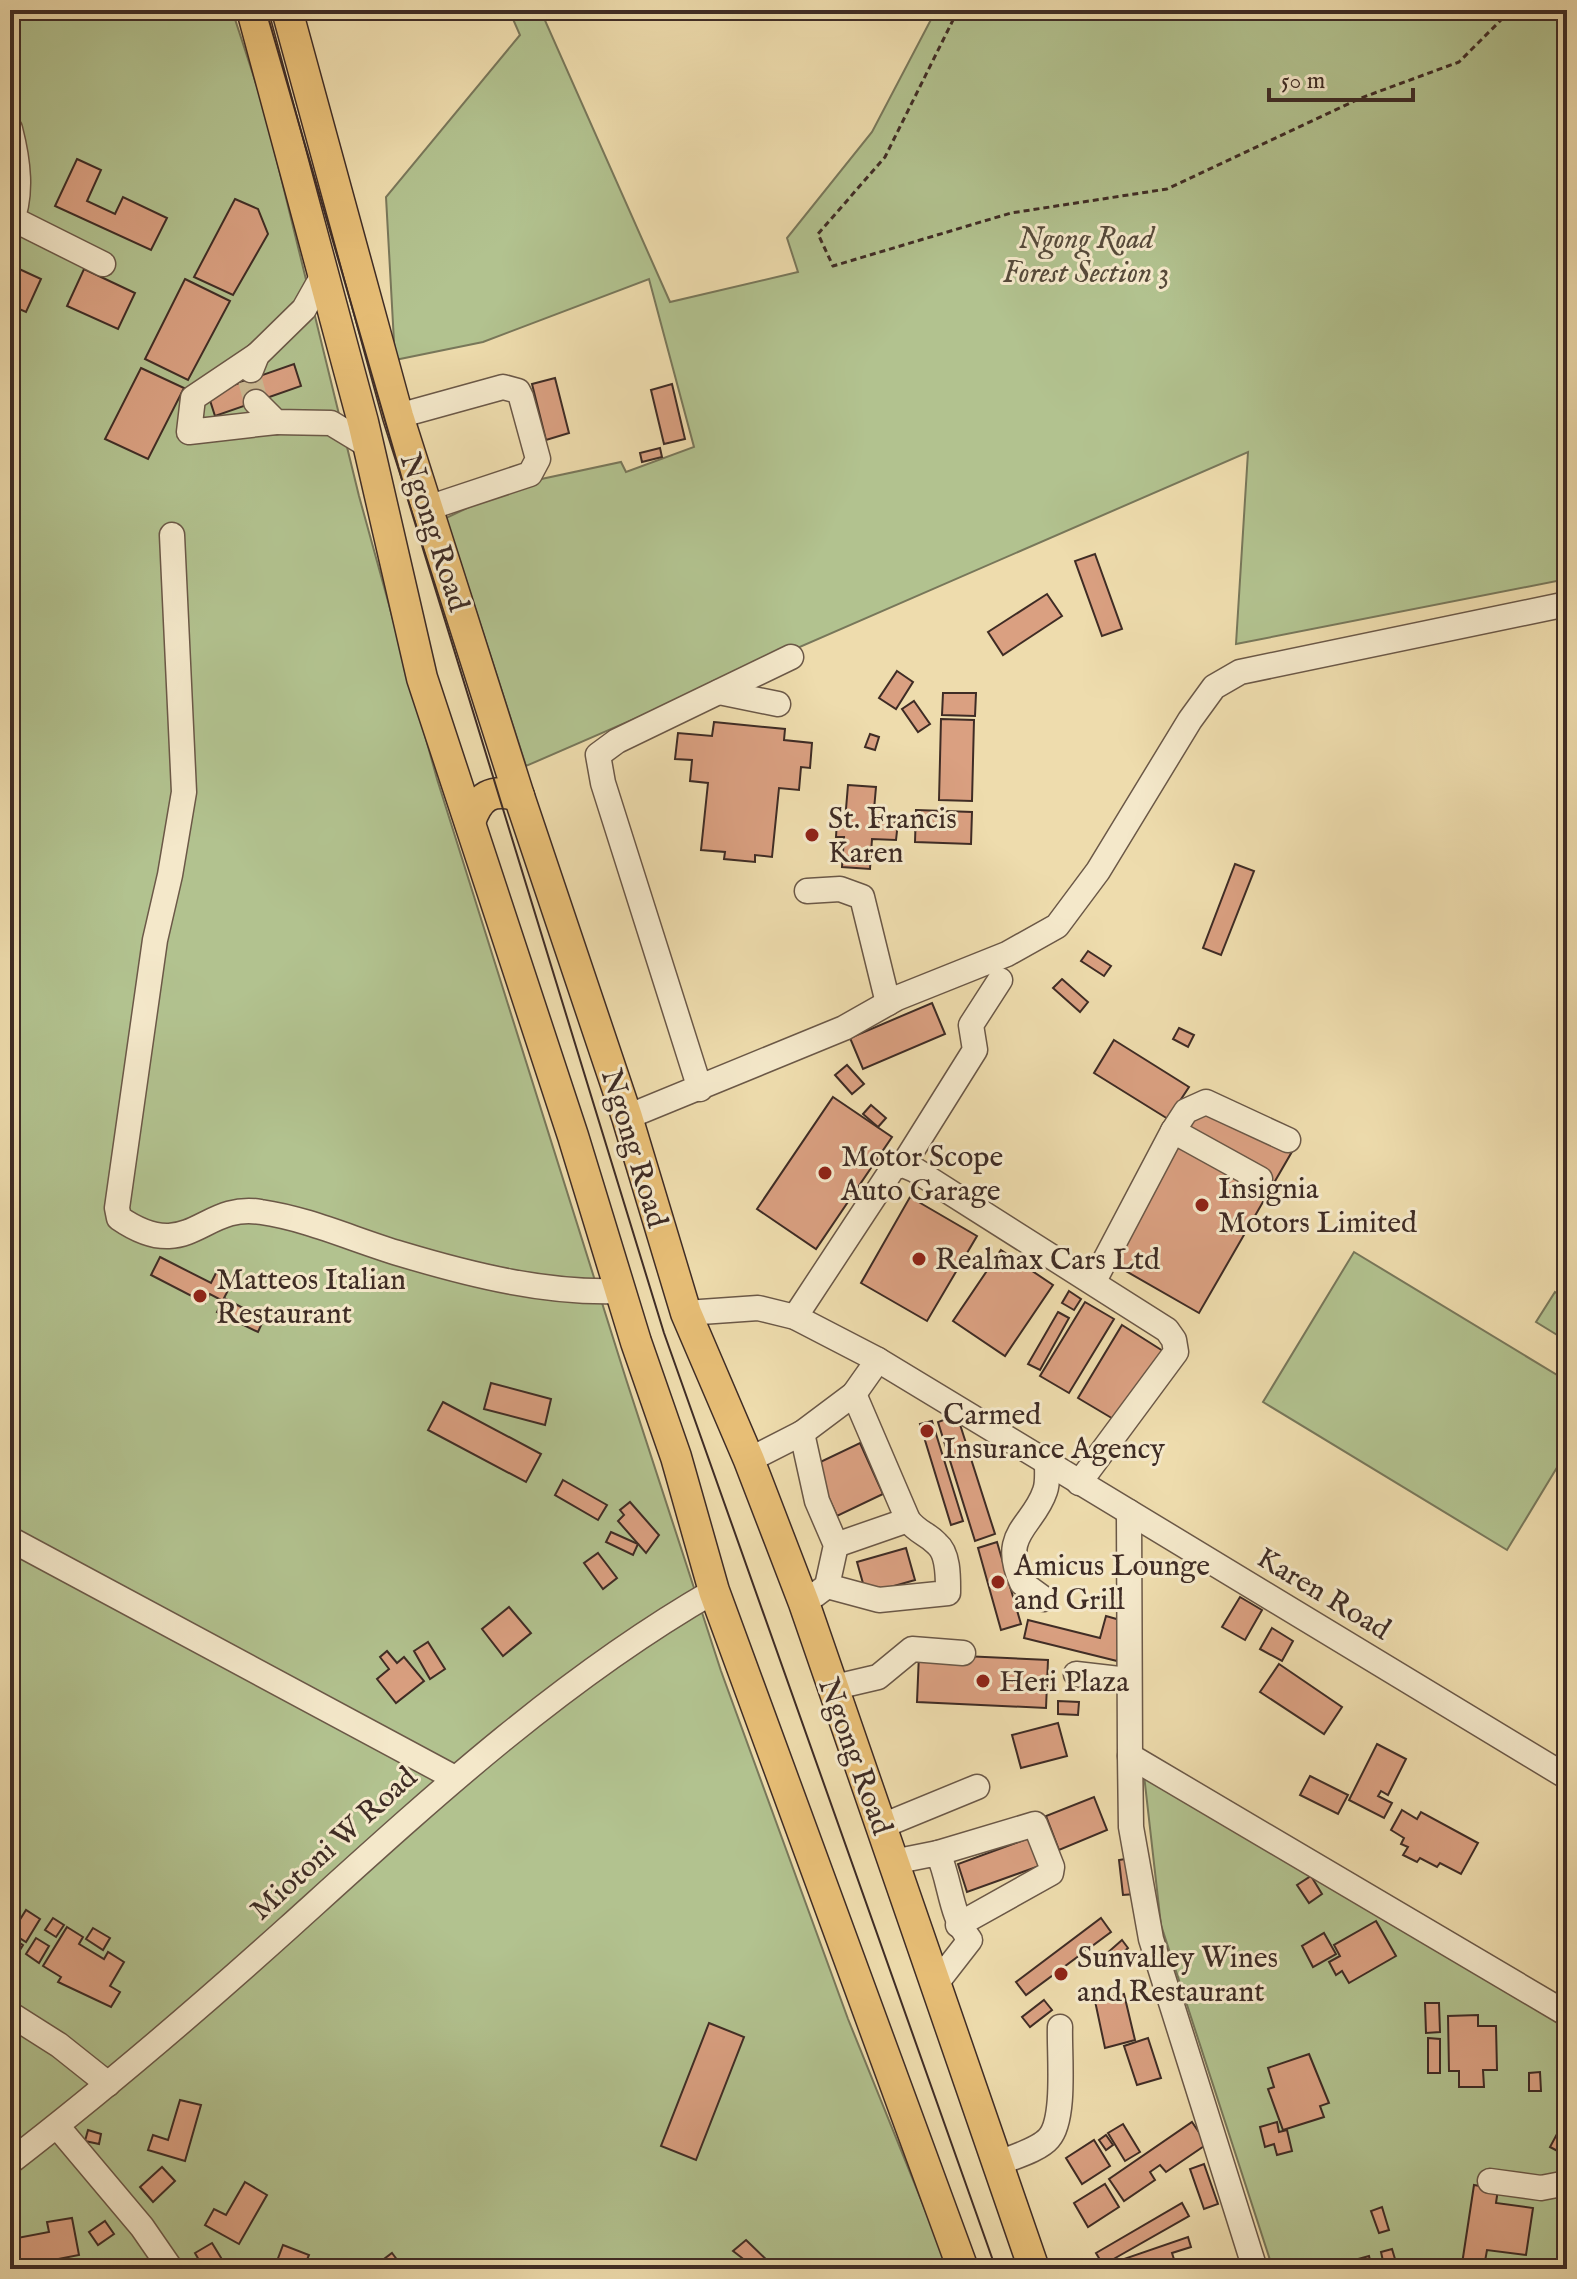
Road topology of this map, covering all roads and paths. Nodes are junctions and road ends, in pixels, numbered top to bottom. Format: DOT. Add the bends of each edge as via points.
graph roads {
  1 [pos="252,10"];
  2 [pos="287,10"];
  3 [pos="958,10"];
  4 [pos="1511,10"];
  5 [pos="10,129"];
  6 [pos="11,222"];
  7 [pos="103,264"];
  8 [pos="322,277"];
  9 [pos="257,355"];
  10 [pos="398,416"];
  11 [pos="276,422"];
  12 [pos="369,446"];
  13 [pos="428,508"];
  14 [pos="172,535"];
  15 [pos="1567,604"];
  16 [pos="791,657"];
  17 [pos="719,692"];
  18 [pos="778,704"];
  19 [pos="519,796"];
  20 [pos="470,822"];
  21 [pos="807,891"];
  22 [pos="1000,980"];
  23 [pos="888,1003"];
  24 [pos="700,1089"];
  25 [pos="627,1117"];
  26 [pos="1173,1131"];
  27 [pos="1288,1140"];
  28 [pos="903,1165"];
  29 [pos="1260,1179"];
  30 [pos="1094,1281"];
  31 [pos="621,1291"];
  32 [pos="686,1313"];
  33 [pos="795,1317"];
  34 [pos="878,1360"];
  35 [pos="854,1394"];
  36 [pos="802,1433"];
  37 [pos="749,1460"];
  38 [pos="1047,1465"];
  39 [pos="1079,1483"];
  40 [pos="1129,1512"];
  41 [pos="908,1520"];
  42 [pos="10,1539"];
  43 [pos="836,1545"];
  44 [pos="714,1591"];
  45 [pos="815,1595"];
  46 [pos="1044,1599"];
  47 [pos="963,1653"];
  48 [pos="1076,1674"];
  49 [pos="1128,1680"];
  50 [pos="831,1688"];
  51 [pos="1130,1756"];
  52 [pos="453,1777"];
  53 [pos="1567,1777"];
  54 [pos="977,1787"];
  55 [pos="882,1826"];
  56 [pos="938,1853"];
  57 [pos="893,1862"];
  58 [pos="958,1925"];
  59 [pos="935,1985"];
  60 [pos="10,2014"];
  61 [pos="1567,2014"];
  62 [pos="1060,2027"];
  63 [pos="108,2084"];
  64 [pos="57,2126"];
  65 [pos="10,2162"];
  66 [pos="999,2163"];
  67 [pos="1490,2181"];
  68 [pos="1567,2183"];
  69 [pos="171,2269"];
  70 [pos="963,2269"];
  71 [pos="1034,2269"];
  72 [pos="1255,2269"];
  1 -- 8 [label="main road, Ngong Road"];
  2 -- 10 [label="main road, Ngong Road"];
  3 -- 4 [label="path" via="885,157 818,234 833,266 1011,213 1167,189 1361,98 1459,62"];
  5 -- 6 [label="street" via="18,180"];
  6 -- 7 [label="street"];
  8 -- 9 [label="street" via="304,309"];
  8 -- 12 [label="main road, Ngong Road"];
  9 -- 11 [label="street" via="253,391"];
  9 -- 11 [label="street" via="193,398 189,432"];
  10 -- 13 [label="main road, Ngong Road"];
  10 -- 13 [label="street" via="503,387 514,388 521,397 538,459 530,474"];
  11 -- 12 [label="street" via="331,423"];
  12 -- 20 [label="main road, Ngong Road" via="422,678"];
  13 -- 19 [label="main road, Ngong Road"];
  14 -- 31 [label="street" via="184,792 141,1033 119,1218 167,1238 246,1209 488,1276 581,1292"];
  15 -- 23 [label="street" via="1258,667 1214,687 1098,871 1057,926 1007,954"];
  16 -- 17 [label="street"];
  17 -- 18 [label="street"];
  17 -- 24 [label="street" via="598,755"];
  19 -- 20 [label="main road" via="501,791 487,795 477,803"];
  19 -- 25 [label="main road, Ngong Road"];
  20 -- 31 [label="main road, Ngong Road"];
  21 -- 23 [label="street" via="840,889 862,897"];
  22 -- 28 [label="street" via="971,1025 975,1050"];
  23 -- 24 [label="street" via="844,1028"];
  24 -- 25 [label="street"];
  25 -- 32 [label="main road, Ngong Road"];
  26 -- 27 [label="street" via="1186,1111 1206,1102"];
  26 -- 29 [label="street"];
  26 -- 30 [label="street"];
  28 -- 30 [label="street"];
  28 -- 33 [label="street" via="893,1168"];
  30 -- 39 [label="street" via="1167,1330 1176,1352"];
  31 -- 44 [label="main road, Ngong Road"];
  32 -- 33 [label="street, Karen Road" via="758,1308"];
  32 -- 37 [label="main road, Ngong Road"];
  33 -- 34 [label="street, Karen Road"];
  34 -- 35 [label="street"];
  34 -- 38 [label="street, Karen Road"];
  35 -- 36 [label="street"];
  35 -- 41 [label="street"];
  36 -- 37 [label="street"];
  36 -- 43 [label="street" via="817,1501"];
  37 -- 45 [label="main road, Ngong Road"];
  38 -- 39 [label="street, Karen Road"];
  38 -- 46 [label="street" via="1046,1490 1018,1532 1016,1555 1022,1583"];
  39 -- 40 [label="street, Karen Road"];
  40 -- 49 [label="street"];
  40 -- 53 [label="street, Karen Road"];
  41 -- 43 [label="street"];
  41 -- 45 [label="street" via="943,1553 948,1593 879,1600"];
  42 -- 52 [label="street"];
  43 -- 45 [label="street"];
  44 -- 52 [label="street, Miotoni W Road" via="642,1632"];
  44 -- 70 [label="main road, Ngong Road"];
  45 -- 50 [label="main road, Ngong Road"];
  47 -- 50 [label="street" via="912,1649 878,1677"];
  48 -- 49 [label="street"];
  49 -- 51 [label="street"];
  50 -- 55 [label="main road, Ngong Road"];
  51 -- 61 [label="street"];
  51 -- 72 [label="street" via="1131,1827 1151,1939"];
  52 -- 63 [label="street, Miotoni W Road"];
  54 -- 55 [label="street"];
  55 -- 57 [label="main road, Ngong Road"];
  56 -- 57 [label="street"];
  56 -- 58 [label="street"];
  56 -- 58 [label="street" via="1035,1824 1052,1867 1051,1873"];
  57 -- 59 [label="main road, Ngong Road"];
  58 -- 59 [label="street" via="970,1940"];
  59 -- 66 [label="main road, Ngong Road"];
  60 -- 63 [label="street"];
  62 -- 66 [label="street" via="1055,2128 1049,2139"];
  63 -- 64 [label="street, Miotoni W Road"];
  64 -- 65 [label="street, Miotoni W Road"];
  64 -- 69 [label="street"];
  66 -- 71 [label="main road, Ngong Road"];
  67 -- 68 [label="street" via="1541,2188"];
}
